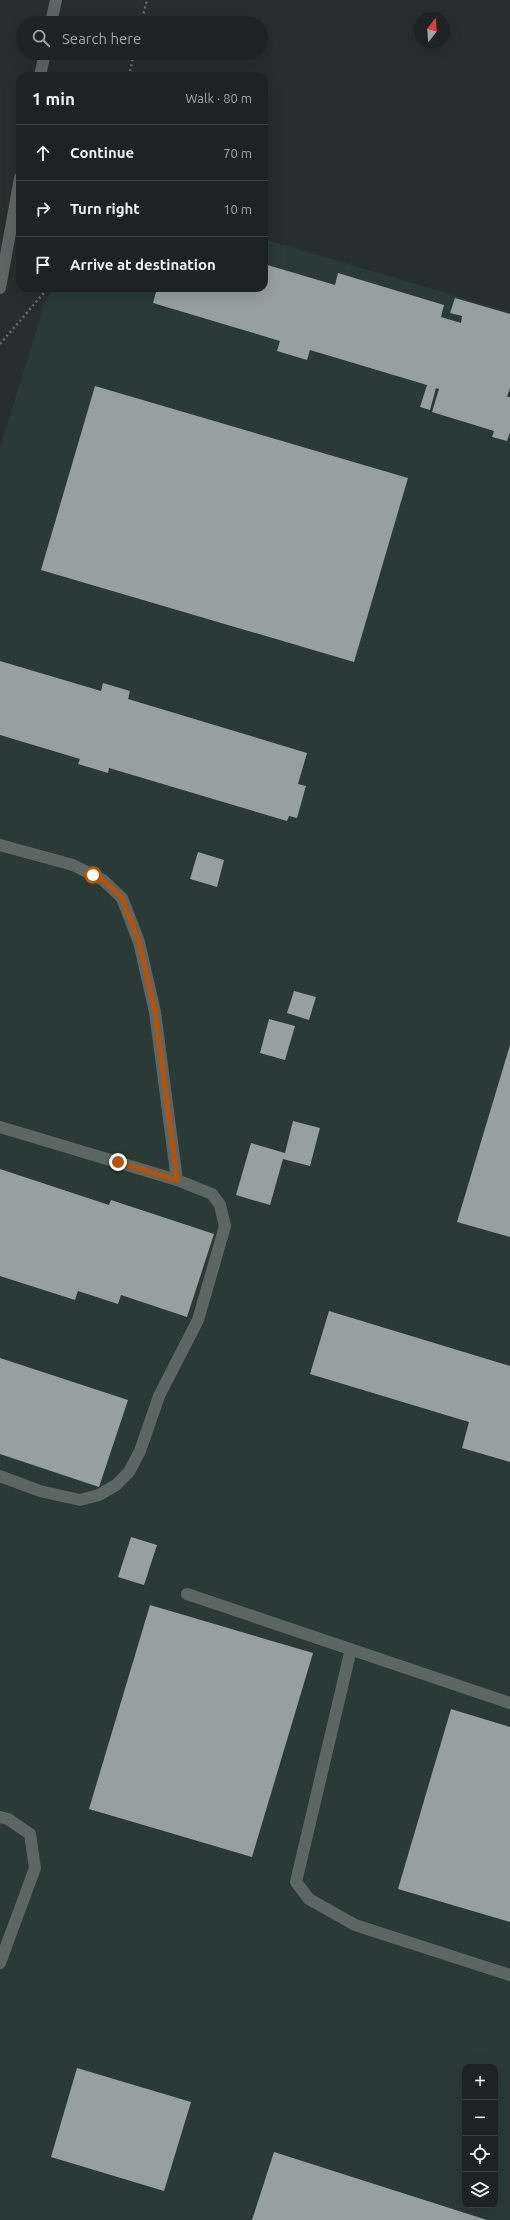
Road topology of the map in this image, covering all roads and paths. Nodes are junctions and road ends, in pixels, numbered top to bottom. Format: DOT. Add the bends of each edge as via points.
graph roads {
  1 [pos="56,0"];
  2 [pos="147,0"];
  3 [pos="53,16"];
  4 [pos="143,16"];
  5 [pos="43,60"];
  6 [pos="132,60"];
  7 [pos="41,72"];
  8 [pos="130,72"];
  9 [pos="16,200"];
  10 [pos="0,288"];
  11 [pos="45,292"];
  12 [pos="0,344"];
  13 [pos="0,845"];
  14 [pos="0,1127"];
  15 [pos="177,1180"];
  16 [pos="0,1476"];
  17 [pos="187,1594"];
  18 [pos="351,1649"];
  19 [pos="510,1703"];
  20 [pos="0,1816"];
  21 [pos="0,1963"];
  22 [pos="510,1975"];
  1 -- 3 [label="street"];
  2 -- 4 [label="path"];
  5 -- 7 [label="street"];
  6 -- 8 [label="path"];
  9 -- 10 [label="street"];
  11 -- 12 [label="path"];
  13 -- 15 [label="street" via="74,865 103,880 122,898 139,942 155,1012"];
  14 -- 15 [label="street"];
  15 -- 16 [label="street" via="212,1194 220,1205 225,1226 198,1320 159,1396 140,1451 129,1472 116,1485 98,1495 80,1500 40,1491"];
  17 -- 18 [label="street"];
  18 -- 19 [label="street"];
  18 -- 22 [label="street" via="296,1882 309,1899 355,1925"];
  20 -- 21 [label="street" via="30,1834 35,1868"];
}
